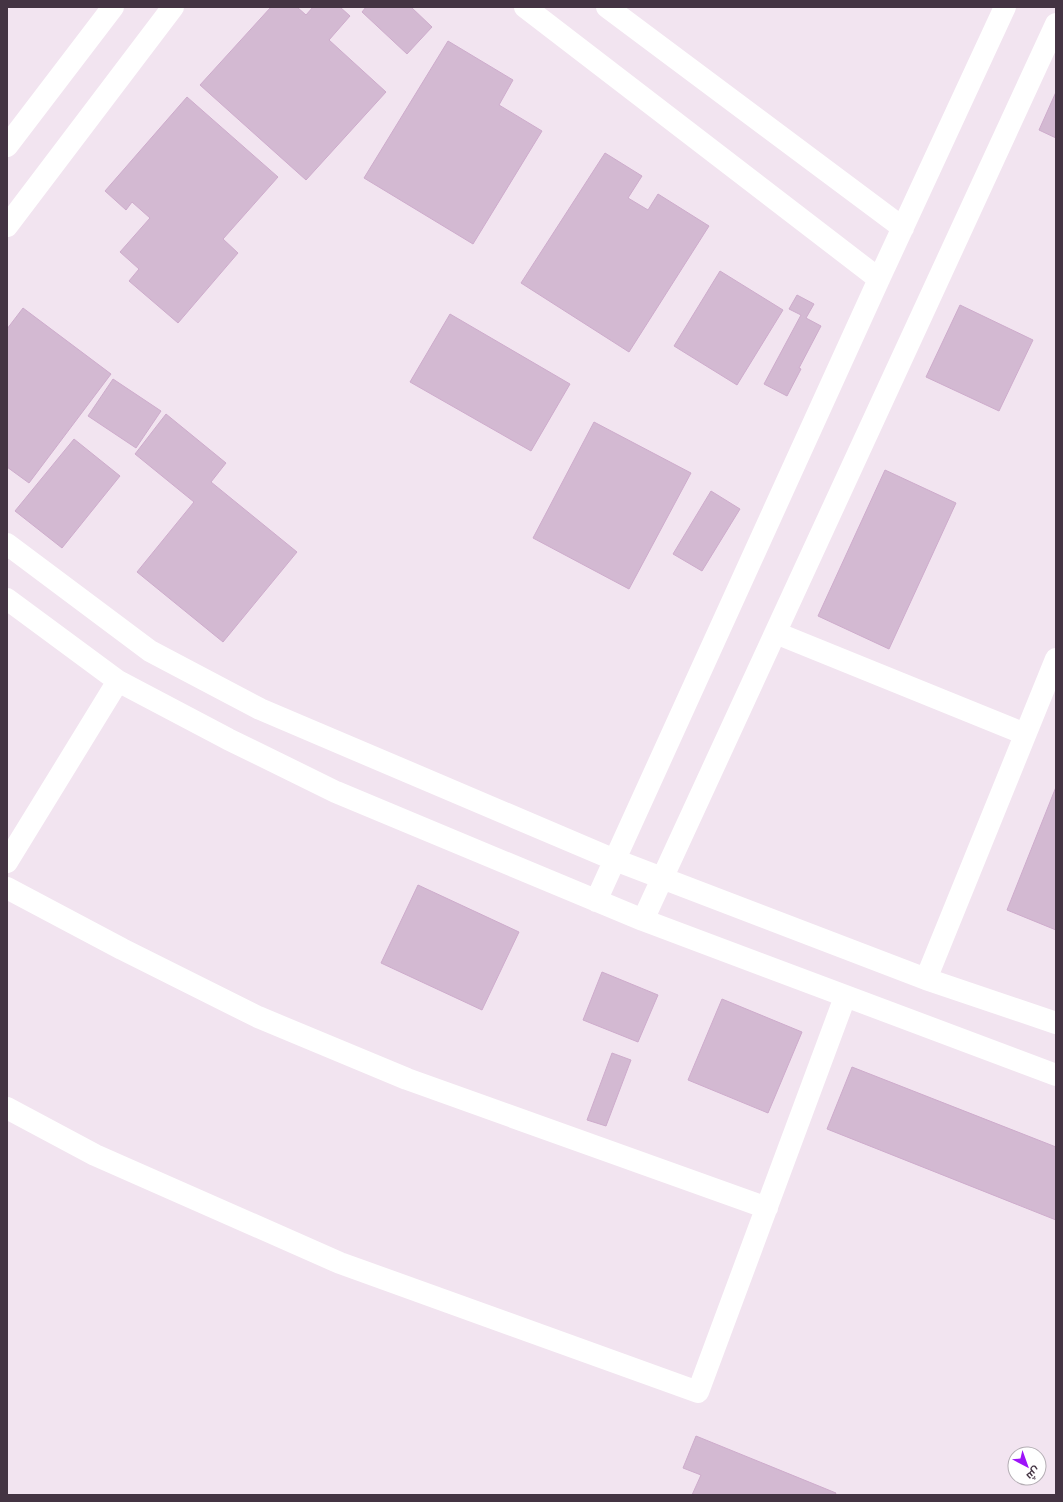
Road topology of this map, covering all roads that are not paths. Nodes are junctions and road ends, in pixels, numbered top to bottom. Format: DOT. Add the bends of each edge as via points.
graph roads {
  1 [pos="113,7"];
  2 [pos="173,7"];
  3 [pos="525,7"];
  4 [pos="607,7"];
  5 [pos="1005,7"];
  6 [pos="1056,24"];
  7 [pos="7,146"];
  8 [pos="7,226"];
  9 [pos="902,228"];
  10 [pos="879,279"];
  11 [pos="7,544"];
  12 [pos="7,599"];
  13 [pos="776,633"];
  14 [pos="1056,659"];
  15 [pos="118,681"];
  16 [pos="1025,734"];
  17 [pos="615,860"];
  18 [pos="7,862"];
  19 [pos="662,878"];
  20 [pos="7,888"];
  21 [pos="596,902"];
  22 [pos="644,920"];
  23 [pos="926,979"];
  24 [pos="845,997"];
  25 [pos="1056,1023"];
  26 [pos="1056,1075"];
  27 [pos="7,1108"];
  28 [pos="767,1208"];
  1 -- 7 [label="street"];
  2 -- 8 [label="street"];
  3 -- 10 [label="street"];
  4 -- 9 [label="street"];
  5 -- 9 [label="street"];
  6 -- 13 [label="street"];
  9 -- 10 [label="street"];
  10 -- 17 [label="street"];
  11 -- 17 [label="street" via="150,651 260,709"];
  12 -- 15 [label="street"];
  13 -- 16 [label="street"];
  13 -- 19 [label="street"];
  14 -- 16 [label="street"];
  15 -- 18 [label="street"];
  15 -- 21 [label="street" via="336,792"];
  16 -- 23 [label="street"];
  17 -- 19 [label="street"];
  17 -- 21 [label="street"];
  19 -- 22 [label="street"];
  19 -- 23 [label="street"];
  20 -- 28 [label="street" via="265,1020 407,1079"];
  21 -- 22 [label="street"];
  22 -- 24 [label="street"];
  23 -- 25 [label="street"];
  24 -- 26 [label="street"];
  24 -- 28 [label="street"];
  27 -- 28 [label="street" via="96,1155 340,1263 698,1392"];
}
